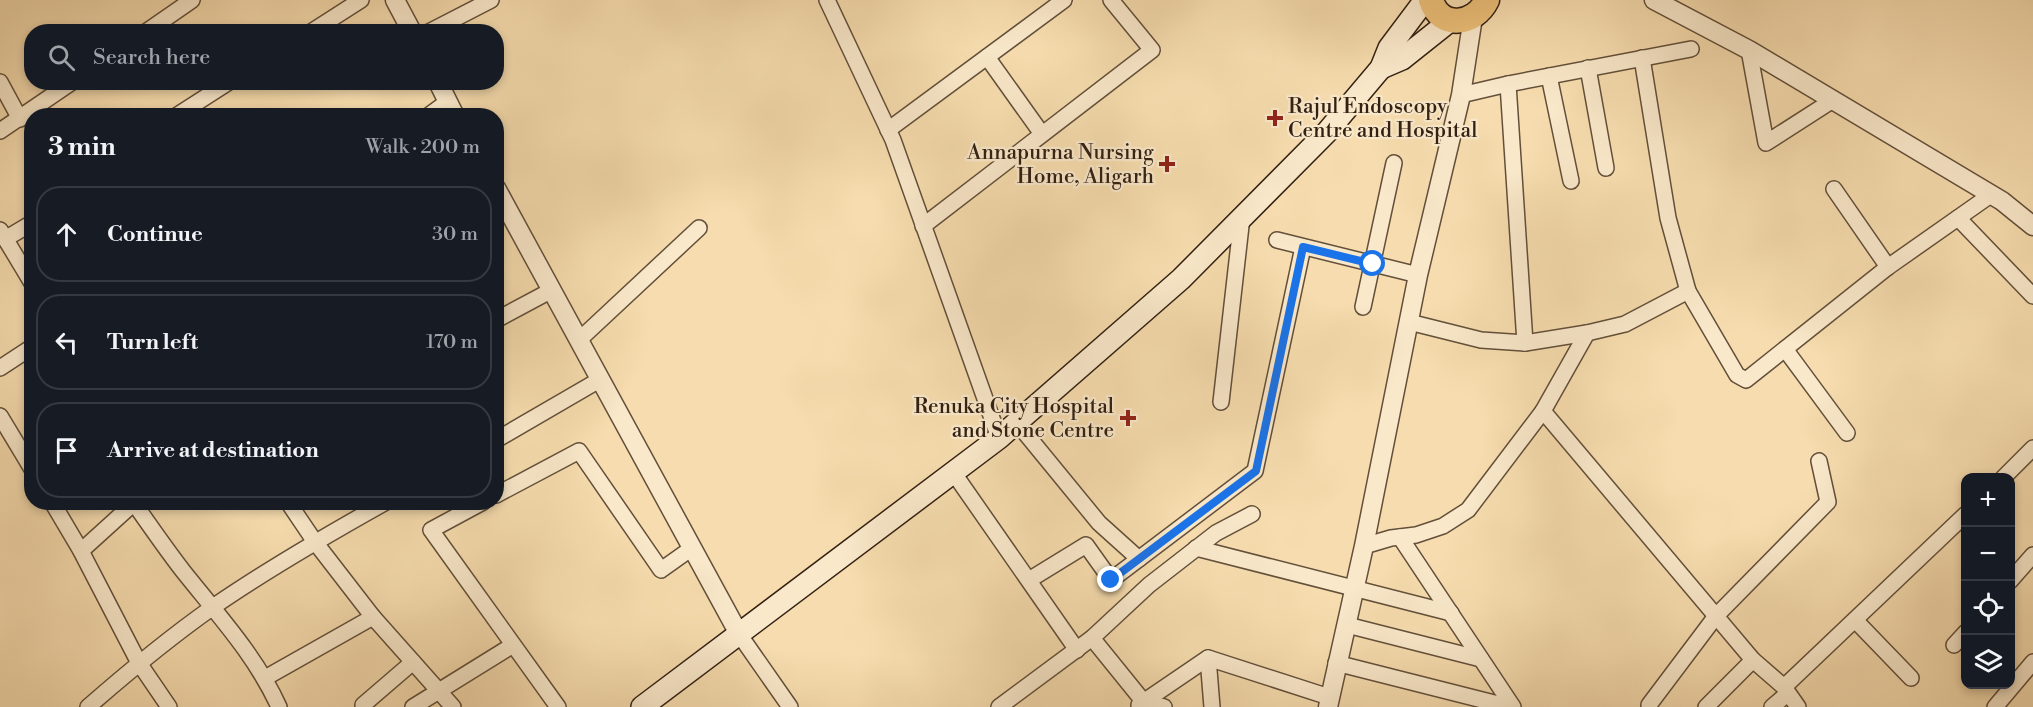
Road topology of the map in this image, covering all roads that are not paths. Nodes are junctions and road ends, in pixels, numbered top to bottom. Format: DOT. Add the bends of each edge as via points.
graph roads {
  1 [pos="192,0"];
  2 [pos="361,0"];
  3 [pos="395,0"];
  4 [pos="491,0"];
  5 [pos="828,0"];
  6 [pos="1036,0"];
  7 [pos="1064,0"];
  8 [pos="1111,0"];
  9 [pos="1425,0"];
  10 [pos="1431,0"];
  11 [pos="1654,0"];
  12 [pos="1471,12"];
  13 [pos="1046,13"];
  14 [pos="158,24"];
  15 [pos="323,24"];
  16 [pos="408,24"];
  17 [pos="444,24"];
  18 [pos="1691,49"];
  19 [pos="1749,50"];
  20 [pos="987,57"];
  21 [pos="1642,58"];
  22 [pos="1381,68"];
  23 [pos="1588,69"];
  24 [pos="1549,76"];
  25 [pos="0,82"];
  26 [pos="1508,84"];
  27 [pos="61,90"];
  28 [pos="217,90"];
  29 [pos="442,90"];
  30 [pos="1461,94"];
  31 [pos="1833,100"];
  32 [pos="35,108"];
  33 [pos="188,108"];
  34 [pos="451,108"];
  35 [pos="24,116"];
  36 [pos="20,119"];
  37 [pos="888,130"];
  38 [pos="0,131"];
  39 [pos="1042,134"];
  40 [pos="1394,163"];
  41 [pos="1606,168"];
  42 [pos="1571,181"];
  43 [pos="1834,189"];
  44 [pos="1992,194"];
  45 [pos="504,212"];
  46 [pos="1242,218"];
  47 [pos="1958,218"];
  48 [pos="24,226"];
  49 [pos="923,226"];
  50 [pos="2033,226"];
  51 [pos="699,228"];
  52 [pos="3,234"];
  53 [pos="1277,240"];
  54 [pos="1303,247"];
  55 [pos="1373,264"];
  56 [pos="1888,267"];
  57 [pos="24,269"];
  58 [pos="1418,275"];
  59 [pos="552,290"];
  60 [pos="1688,291"];
  61 [pos="2033,296"];
  62 [pos="1363,307"];
  63 [pos="504,316"];
  64 [pos="1409,322"];
  65 [pos="1587,333"];
  66 [pos="579,340"];
  67 [pos="1525,343"];
  68 [pos="1785,349"];
  69 [pos="24,352"];
  70 [pos="0,368"];
  71 [pos="601,379"];
  72 [pos="1221,402"];
  73 [pos="1543,411"];
  74 [pos="0,416"];
  75 [pos="1017,423"];
  76 [pos="1847,433"];
  77 [pos="504,435"];
  78 [pos="999,438"];
  79 [pos="2033,448"];
  80 [pos="24,456"];
  81 [pos="1819,461"];
  82 [pos="2027,464"];
  83 [pos="953,472"];
  84 [pos="2010,473"];
  85 [pos="504,491"];
  86 [pos="57,510"];
  87 [pos="127,510"];
  88 [pos="140,510"];
  89 [pos="293,510"];
  90 [pos="372,510"];
  91 [pos="468,510"];
  92 [pos="1252,514"];
  93 [pos="1961,518"];
  94 [pos="1400,537"];
  95 [pos="315,542"];
  96 [pos="1364,546"];
  97 [pos="692,548"];
  98 [pos="1196,548"];
  99 [pos="81,550"];
  100 [pos="2033,555"];
  101 [pos="1139,559"];
  102 [pos="2015,575"];
  103 [pos="1029,580"];
  104 [pos="1354,588"];
  105 [pos="213,607"];
  106 [pos="1451,613"];
  107 [pos="1716,616"];
  108 [pos="373,617"];
  109 [pos="1855,620"];
  110 [pos="1347,625"];
  111 [pos="739,634"];
  112 [pos="1962,635"];
  113 [pos="1092,638"];
  114 [pos="513,645"];
  115 [pos="1954,645"];
  116 [pos="1077,650"];
  117 [pos="1208,658"];
  118 [pos="1481,659"];
  119 [pos="1753,660"];
  120 [pos="413,662"];
  121 [pos="2033,662"];
  122 [pos="139,663"];
  123 [pos="1336,663"];
  124 [pos="265,678"];
  125 [pos="1911,678"];
  126 [pos="440,690"];
  127 [pos="1786,691"];
  128 [pos="1328,702"];
  129 [pos="654,704"];
  130 [pos="1140,704"];
  131 [pos="363,705"];
  132 [pos="1649,705"];
  133 [pos="88,707"];
  134 [pos="169,707"];
  135 [pos="279,707"];
  136 [pos="413,707"];
  137 [pos="453,707"];
  138 [pos="558,707"];
  139 [pos="790,707"];
  140 [pos="999,707"];
  141 [pos="1164,707"];
  142 [pos="1212,707"];
  143 [pos="1512,707"];
  144 [pos="1706,707"];
  145 [pos="1773,707"];
  146 [pos="1798,707"];
  147 [pos="1995,707"];
  1 -- 14 [label="street"];
  2 -- 15 [label="street"];
  3 -- 16 [label="street"];
  4 -- 17 [label="street"];
  5 -- 37 [label="street"];
  6 -- 13 [label="street"];
  7 -- 13 [label="street"];
  8 -- 39 [label="street" via="1152,50"];
  9 -- 22 [label="main road" via="1389,48"];
  10 -- 12 [label="main road" via="1440,14"];
  11 -- 19 [label="street"];
  12 -- 22 [label="main road" via="1402,59"];
  12 -- 30 [label="street"];
  13 -- 20 [label="street"];
  18 -- 21 [label="street"];
  19 -- 31 [label="street"];
  19 -- 31 [label="street" via="1766,143"];
  20 -- 37 [label="street"];
  20 -- 39 [label="street"];
  21 -- 23 [label="street"];
  21 -- 60 [label="street" via="1668,218"];
  22 -- 46 [label="main road" via="1327,132"];
  23 -- 24 [label="street"];
  23 -- 41 [label="street"];
  24 -- 26 [label="street"];
  24 -- 42 [label="street"];
  25 -- 36 [label="street"];
  26 -- 30 [label="street"];
  26 -- 67 [label="street"];
  27 -- 32 [label="street"];
  28 -- 33 [label="street"];
  29 -- 34 [label="street"];
  30 -- 58 [label="street"];
  31 -- 44 [label="street"];
  35 -- 36 [label="street"];
  36 -- 38 [label="street"];
  37 -- 49 [label="street"];
  39 -- 49 [label="street"];
  40 -- 55 [label="street"];
  43 -- 56 [label="street"];
  44 -- 47 [label="street"];
  44 -- 50 [label="street"];
  45 -- 59 [label="street"];
  46 -- 72 [label="street"];
  46 -- 75 [label="main road" via="1181,279"];
  47 -- 56 [label="street"];
  47 -- 61 [label="street"];
  48 -- 52 [label="street"];
  49 -- 78 [label="street"];
  51 -- 66 [label="street"];
  52 -- 57 [label="street"];
  53 -- 54 [label="street"];
  54 -- 55 [label="street"];
  54 -- 101 [label="street" via="1256,471"];
  55 -- 58 [label="street"];
  55 -- 62 [label="street"];
  56 -- 68 [label="street"];
  58 -- 64 [label="street"];
  59 -- 63 [label="street"];
  59 -- 66 [label="street"];
  60 -- 65 [label="street" via="1625,324"];
  60 -- 68 [label="street" via="1737,375 1746,380"];
  64 -- 67 [label="street" via="1481,340"];
  64 -- 96 [label="street"];
  65 -- 67 [label="street"];
  65 -- 73 [label="street"];
  66 -- 71 [label="street"];
  68 -- 76 [label="street"];
  69 -- 70 [label="street"];
  71 -- 77 [label="street"];
  71 -- 97 [label="street"];
  73 -- 94 [label="street" via="1468,510 1443,526"];
  73 -- 107 [label="street"];
  74 -- 80 [label="street"];
  75 -- 78 [label="main road"];
  75 -- 101 [label="street" via="1099,523"];
  78 -- 83 [label="main road"];
  79 -- 82 [label="street"];
  81 -- 107 [label="street" via="1828,502"];
  82 -- 84 [label="street"];
  83 -- 103 [label="street"];
  83 -- 111 [label="main road"];
  85 -- 97 [label="street" via="579,451 661,570"];
  86 -- 99 [label="street"];
  87 -- 99 [label="street"];
  88 -- 105 [label="street"];
  89 -- 95 [label="street"];
  90 -- 95 [label="street"];
  91 -- 114 [label="street" via="431,530"];
  92 -- 98 [label="street"];
  93 -- 109 [label="street"];
  94 -- 96 [label="street"];
  94 -- 106 [label="street"];
  95 -- 105 [label="street"];
  95 -- 108 [label="street"];
  96 -- 104 [label="street"];
  97 -- 111 [label="street"];
  98 -- 104 [label="street"];
  98 -- 113 [label="street"];
  99 -- 122 [label="street"];
  100 -- 102 [label="street"];
  101 -- 103 [label="street" via="1111,580 1086,545"];
  103 -- 116 [label="street"];
  104 -- 106 [label="street"];
  104 -- 110 [label="street"];
  105 -- 122 [label="street"];
  105 -- 124 [label="street"];
  106 -- 118 [label="street"];
  107 -- 119 [label="street"];
  107 -- 132 [label="street"];
  108 -- 120 [label="street"];
  108 -- 124 [label="street"];
  109 -- 125 [label="street"];
  109 -- 127 [label="street"];
  110 -- 118 [label="street"];
  110 -- 123 [label="street"];
  111 -- 129 [label="main road"];
  111 -- 139 [label="street"];
  112 -- 115 [label="street"];
  113 -- 116 [label="street"];
  113 -- 130 [label="street"];
  114 -- 126 [label="street"];
  114 -- 138 [label="street"];
  116 -- 140 [label="street"];
  117 -- 128 [label="street"];
  117 -- 130 [label="street"];
  117 -- 142 [label="street"];
  118 -- 143 [label="street"];
  119 -- 127 [label="street"];
  119 -- 144 [label="street"];
  120 -- 126 [label="street"];
  120 -- 131 [label="street"];
  121 -- 147 [label="street"];
  122 -- 133 [label="street"];
  122 -- 134 [label="street"];
  123 -- 128 [label="street"];
  123 -- 143 [label="street"];
  124 -- 135 [label="street"];
  126 -- 136 [label="street"];
  126 -- 137 [label="street"];
  127 -- 145 [label="street"];
  127 -- 146 [label="street"];
  130 -- 141 [label="street"];
}
